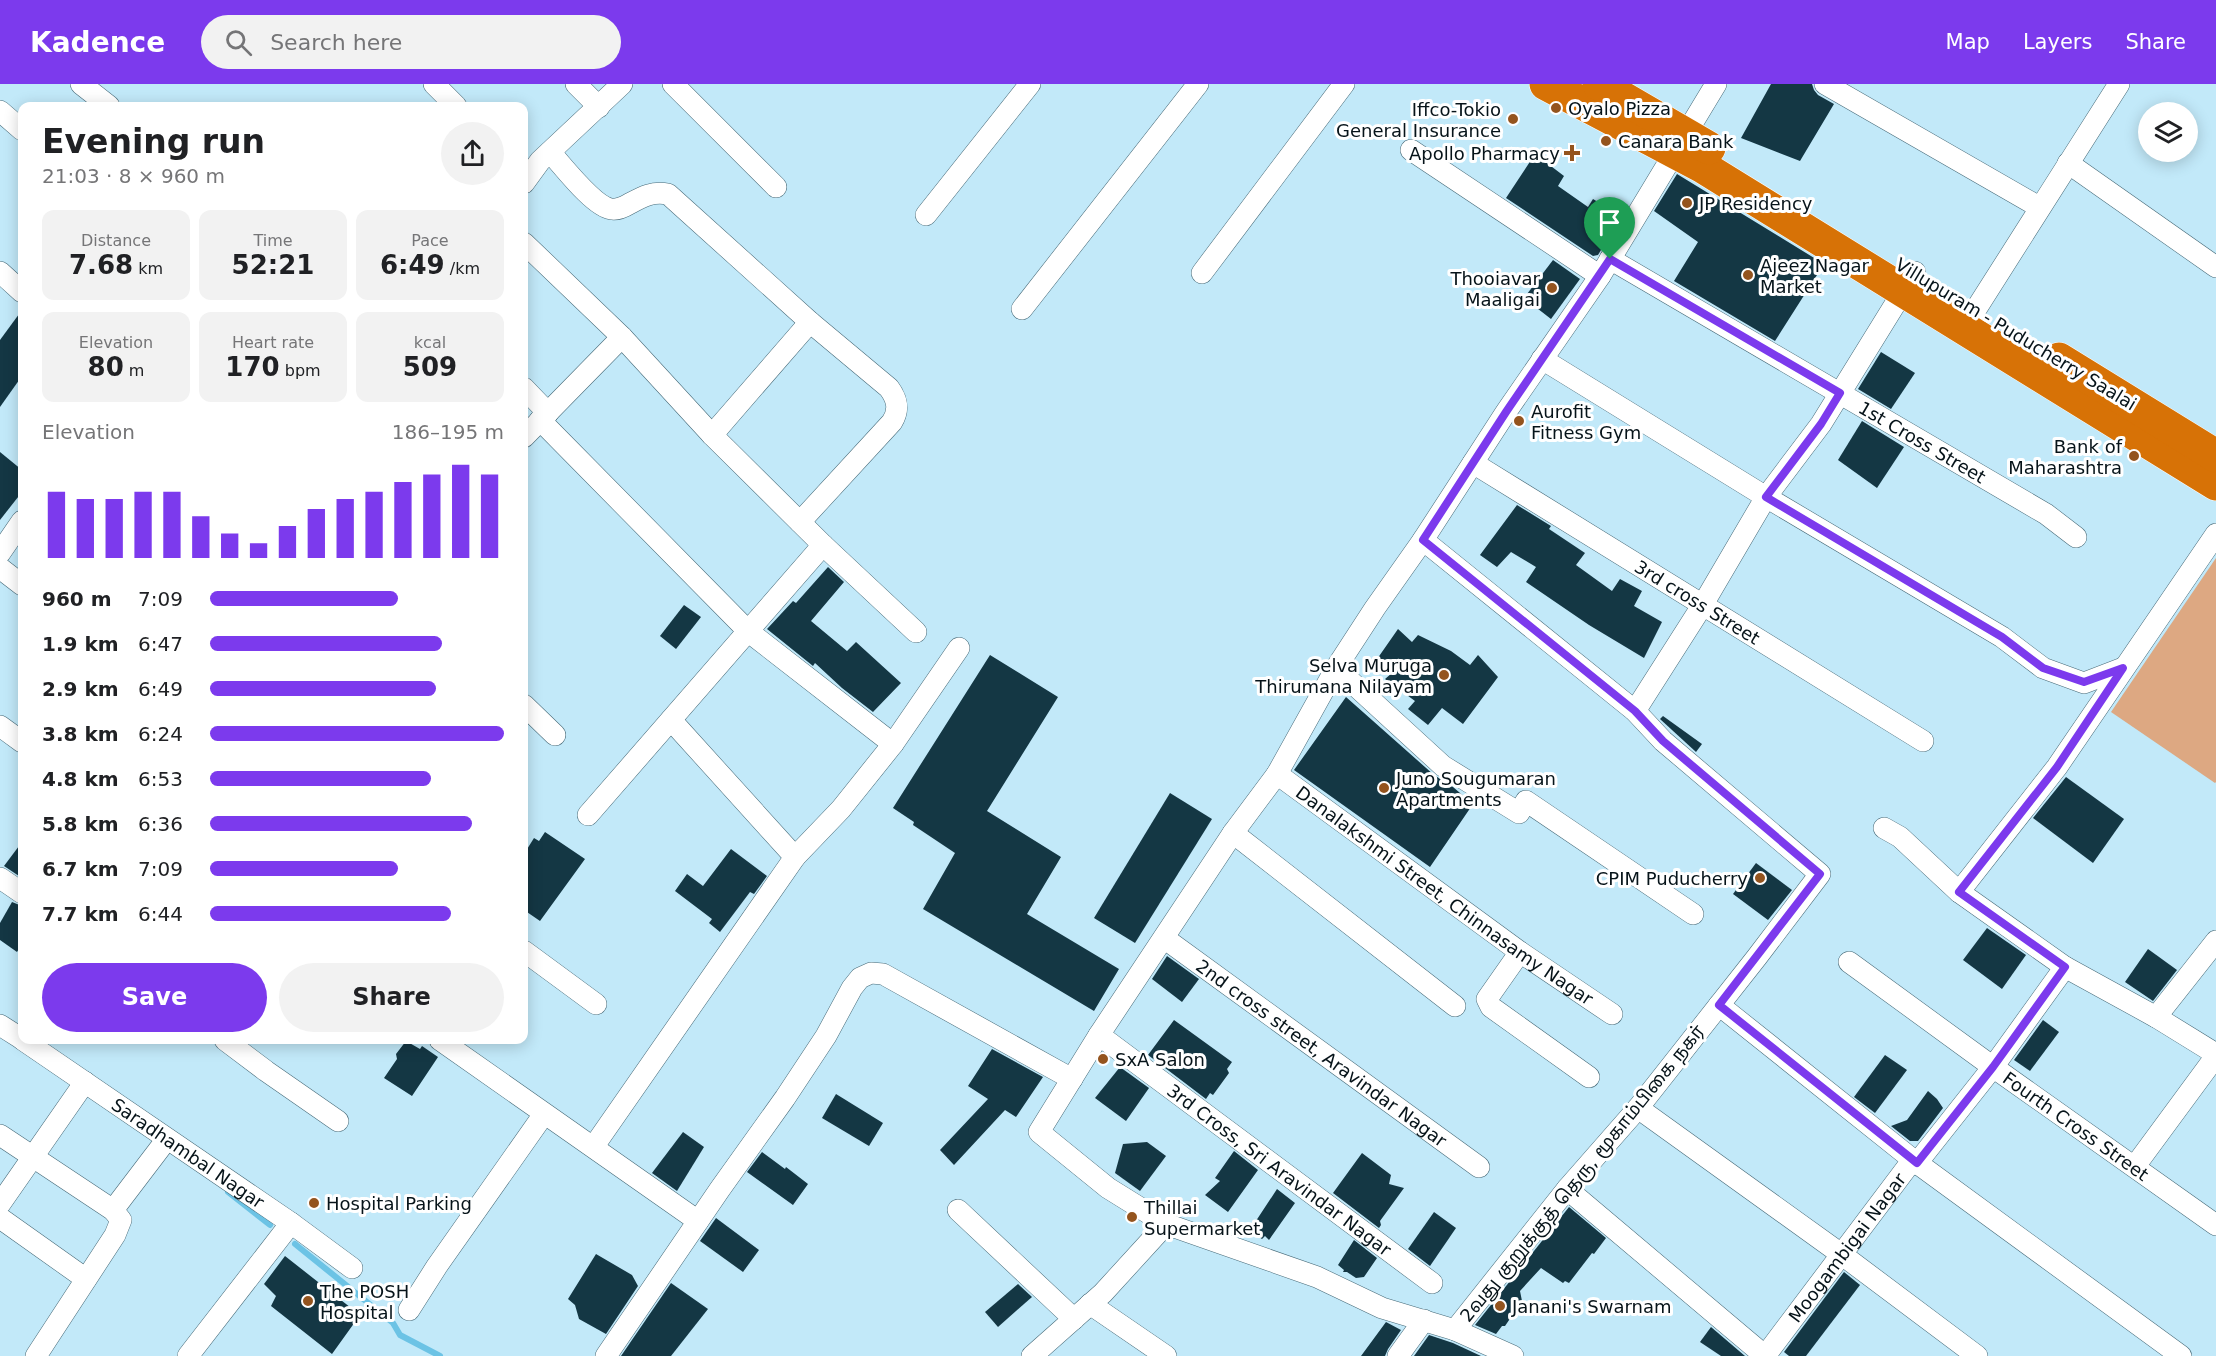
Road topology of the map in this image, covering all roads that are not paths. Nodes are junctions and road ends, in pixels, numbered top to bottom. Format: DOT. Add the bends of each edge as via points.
graph roads {
  1 [pos="81,84"];
  2 [pos="434,84"];
  3 [pos="576,84"];
  4 [pos="622,84"];
  5 [pos="672,84"];
  6 [pos="1030,84"];
  7 [pos="1198,84"];
  8 [pos="1344,84"];
  9 [pos="1546,84"];
  10 [pos="1599,84"];
  11 [pos="1716,84"];
  12 [pos="1825,84"];
  13 [pos="2119,84"];
  14 [pos="104,102"];
  15 [pos="452,102"];
  16 [pos="599,107"];
  17 [pos="0,111"];
  18 [pos="18,127"];
  19 [pos="1663,134"];
  20 [pos="1411,150"];
  21 [pos="550,152"];
  22 [pos="2068,163"];
  23 [pos="528,175"];
  24 [pos="776,187"];
  25 [pos="2039,207"];
  26 [pos="926,215"];
  27 [pos="528,247"];
  28 [pos="1605,267"];
  29 [pos="2216,267"];
  30 [pos="0,272"];
  31 [pos="1202,273"];
  32 [pos="1909,281"];
  33 [pos="18,288"];
  34 [pos="1022,309"];
  35 [pos="1970,318"];
  36 [pos="810,322"];
  37 [pos="622,337"];
  38 [pos="1542,359"];
  39 [pos="2039,361"];
  40 [pos="1840,393"];
  41 [pos="528,394"];
  42 [pos="544,417"];
  43 [pos="528,433"];
  44 [pos="712,435"];
  45 [pos="2216,456"];
  46 [pos="1473,463"];
  47 [pos="2216,484"];
  48 [pos="1766,497"];
  49 [pos="800,522"];
  50 [pos="18,527"];
  51 [pos="2216,534"];
  52 [pos="2076,537"];
  53 [pos="1423,540"];
  54 [pos="823,545"];
  55 [pos="0,553"];
  56 [pos="0,568"];
  57 [pos="18,582"];
  58 [pos="1702,606"];
  59 [pos="749,632"];
  60 [pos="916,632"];
  61 [pos="958,648"];
  62 [pos="1336,668"];
  63 [pos="2123,668"];
  64 [pos="528,709"];
  65 [pos="1635,711"];
  66 [pos="671,720"];
  67 [pos="0,726"];
  68 [pos="555,735"];
  69 [pos="18,739"];
  70 [pos="1923,741"];
  71 [pos="893,744"];
  72 [pos="1277,774"];
  73 [pos="588,815"];
  74 [pos="1884,828"];
  75 [pos="1233,833"];
  76 [pos="795,857"];
  77 [pos="1959,892"];
  78 [pos="1693,914"];
  79 [pos="1164,938"];
  80 [pos="2216,941"];
  81 [pos="1520,952"];
  82 [pos="528,954"];
  83 [pos="1849,962"];
  84 [pos="2065,967"];
  85 [pos="596,1004"];
  86 [pos="1719,1005"];
  87 [pos="1455,1006"];
  88 [pos="1612,1014"];
  89 [pos="2156,1017"];
  90 [pos="0,1025"];
  91 [pos="1099,1035"];
  92 [pos="18,1036"];
  93 [pos="30,1044"];
  94 [pos="230,1044"];
  95 [pos="447,1044"];
  96 [pos="2216,1055"];
  97 [pos="1993,1067"];
  98 [pos="1589,1077"];
  99 [pos="1072,1079"];
  100 [pos="85,1082"];
  101 [pos="1638,1108"];
  102 [pos="544,1114"];
  103 [pos="338,1121"];
  104 [pos="0,1135"];
  105 [pos="167,1139"];
  106 [pos="594,1146"];
  107 [pos="33,1157"];
  108 [pos="1917,1163"];
  109 [pos="2135,1166"];
  110 [pos="1479,1167"];
  111 [pos="1567,1189"];
  112 [pos="0,1204"];
  113 [pos="113,1210"];
  114 [pos="958,1210"];
  115 [pos="0,1218"];
  116 [pos="698,1221"];
  117 [pos="291,1223"];
  118 [pos="1166,1224"];
  119 [pos="2216,1225"];
  120 [pos="1841,1254"];
  121 [pos="352,1268"];
  122 [pos="87,1279"];
  123 [pos="1432,1283"];
  124 [pos="1090,1304"];
  125 [pos="410,1310"];
  126 [pos="1074,1319"];
  127 [pos="1424,1320"];
  128 [pos="1455,1330"];
  129 [pos="36,1356"];
  130 [pos="188,1356"];
  131 [pos="606,1356"];
  132 [pos="1032,1356"];
  133 [pos="1166,1356"];
  134 [pos="1398,1356"];
  135 [pos="1513,1356"];
  136 [pos="1765,1356"];
  137 [pos="1977,1356"];
  138 [pos="2181,1356"];
  1 -- 14 [label="street"];
  2 -- 15 [label="street"];
  3 -- 16 [label="street"];
  4 -- 16 [label="street"];
  5 -- 24 [label="street"];
  6 -- 26 [label="street"];
  7 -- 34 [label="street"];
  8 -- 31 [label="street"];
  9 -- 19 [label="highway"];
  10 -- 19 [label="highway"];
  11 -- 19 [label="street"];
  12 -- 25 [label="street"];
  13 -- 22 [label="street"];
  16 -- 21 [label="street"];
  17 -- 18 [label="street"];
  19 -- 28 [label="street"];
  19 -- 32 [label="highway, Villupuram - Puducherry Saalai" via="1703,167"];
  20 -- 28 [label="street, 1st Cross Street"];
  21 -- 23 [label="street"];
  21 -- 36 [label="street" via="598,204 611,209 656,192 668,194"];
  22 -- 25 [label="street"];
  22 -- 29 [label="street"];
  25 -- 35 [label="street"];
  27 -- 37 [label="street"];
  28 -- 38 [label="street"];
  28 -- 40 [label="street, 1st Cross Street"];
  30 -- 33 [label="street"];
  32 -- 35 [label="highway, Villupuram - Puducherry Saalai"];
  32 -- 40 [label="street"];
  35 -- 39 [label="highway, Villupuram - Puducherry Saalai"];
  36 -- 44 [label="street"];
  36 -- 49 [label="street" via="889,388 897,405 892,422"];
  37 -- 42 [label="street"];
  37 -- 44 [label="street"];
  38 -- 46 [label="street"];
  38 -- 48 [label="street"];
  39 -- 45 [label="highway, Villupuram - Puducherry Saalai"];
  39 -- 47 [label="highway, Villupuram - Puducherry Saalai"];
  40 -- 48 [label="street"];
  40 -- 52 [label="street, 1st Cross Street" via="2046,514"];
  41 -- 42 [label="street"];
  42 -- 43 [label="street"];
  42 -- 59 [label="street"];
  44 -- 49 [label="street"];
  46 -- 53 [label="street"];
  46 -- 58 [label="street, 3rd cross Street"];
  48 -- 58 [label="street"];
  48 -- 63 [label="street" via="2002,637 2043,668 2084,682"];
  49 -- 54 [label="street"];
  50 -- 55 [label="street"];
  51 -- 63 [label="street"];
  53 -- 62 [label="street"];
  53 -- 65 [label="street"];
  54 -- 59 [label="street"];
  54 -- 60 [label="street"];
  56 -- 57 [label="street"];
  58 -- 65 [label="street"];
  58 -- 70 [label="street, 3rd cross Street"];
  59 -- 66 [label="street"];
  59 -- 71 [label="street"];
  61 -- 71 [label="street"];
  62 -- 72 [label="street"];
  62 -- 78 [label="street" via="1443,766 1520,813 1526,801"];
  63 -- 77 [label="street" via="2057,767"];
  64 -- 68 [label="street"];
  65 -- 86 [label="street, 2வது குறுக்குத் தெரு, மூகாம்பிகை நகர்" via="1663,741 1820,874"];
  66 -- 73 [label="street"];
  66 -- 76 [label="street"];
  67 -- 69 [label="street"];
  71 -- 76 [label="street" via="841,809"];
  72 -- 75 [label="street"];
  72 -- 81 [label="street, Danalakshmi Street, Chinnasamy Nagar"];
  74 -- 77 [label="street" via="1900,837"];
  75 -- 79 [label="street"];
  75 -- 87 [label="street"];
  76 -- 106 [label="street"];
  77 -- 84 [label="street"];
  79 -- 91 [label="street"];
  79 -- 110 [label="street, 2nd cross street, Aravindar Nagar"];
  80 -- 89 [label="street"];
  81 -- 88 [label="street, Danalakshmi Street, Chinnasamy Nagar"];
  81 -- 98 [label="street" via="1487,999 1491,1007"];
  82 -- 85 [label="street"];
  83 -- 97 [label="street, Fourth Cross Street"];
  84 -- 89 [label="street"];
  84 -- 97 [label="street, Moogambigai Nagar"];
  86 -- 101 [label="street, 2வது குறுக்குத் தெரு, மூகாம்பிகை நகர்"];
  86 -- 108 [label="street"];
  89 -- 96 [label="street"];
  90 -- 92 [label="street, Saradhambal Nagar"];
  91 -- 99 [label="street"];
  91 -- 123 [label="street, 3rd Cross, Sri Aravindar Nagar"];
  93 -- 100 [label="street, Saradhambal Nagar"];
  94 -- 103 [label="street"];
  95 -- 102 [label="street"];
  96 -- 109 [label="street"];
  97 -- 108 [label="street, Moogambigai Nagar"];
  97 -- 109 [label="street, Fourth Cross Street"];
  99 -- 116 [label="street" via="883,974 871,973 852,988 826,1036"];
  99 -- 118 [label="street" via="1038,1132 1108,1188"];
  100 -- 105 [label="street, Saradhambal Nagar"];
  100 -- 107 [label="street"];
  101 -- 111 [label="street, 2வது குறுக்குத் தெரு, மூகாம்பிகை நகர்"];
  101 -- 120 [label="street"];
  102 -- 106 [label="street"];
  102 -- 125 [label="street" via="436,1266"];
  104 -- 107 [label="street"];
  105 -- 113 [label="street"];
  105 -- 117 [label="street, Saradhambal Nagar"];
  106 -- 116 [label="street"];
  107 -- 112 [label="street"];
  107 -- 113 [label="street"];
  108 -- 120 [label="street, Moogambigai Nagar" via="1908,1167"];
  108 -- 138 [label="street"];
  109 -- 119 [label="street, Fourth Cross Street"];
  111 -- 128 [label="street, 2வது குறுக்குத் தெரு, மூகாம்பிகை நகர்"];
  111 -- 136 [label="street"];
  113 -- 122 [label="street" via="120,1220 115,1235"];
  114 -- 126 [label="street"];
  115 -- 122 [label="street"];
  116 -- 131 [label="street"];
  117 -- 121 [label="street, Saradhambal Nagar"];
  117 -- 130 [label="street"];
  118 -- 124 [label="street"];
  118 -- 127 [label="street" via="1317,1277 1382,1308"];
  120 -- 136 [label="street, Moogambigai Nagar"];
  120 -- 137 [label="street"];
  122 -- 129 [label="street"];
  124 -- 126 [label="street"];
  124 -- 133 [label="street"];
  126 -- 132 [label="street"];
  127 -- 128 [label="street"];
  127 -- 134 [label="street"];
  128 -- 135 [label="street"];
}
